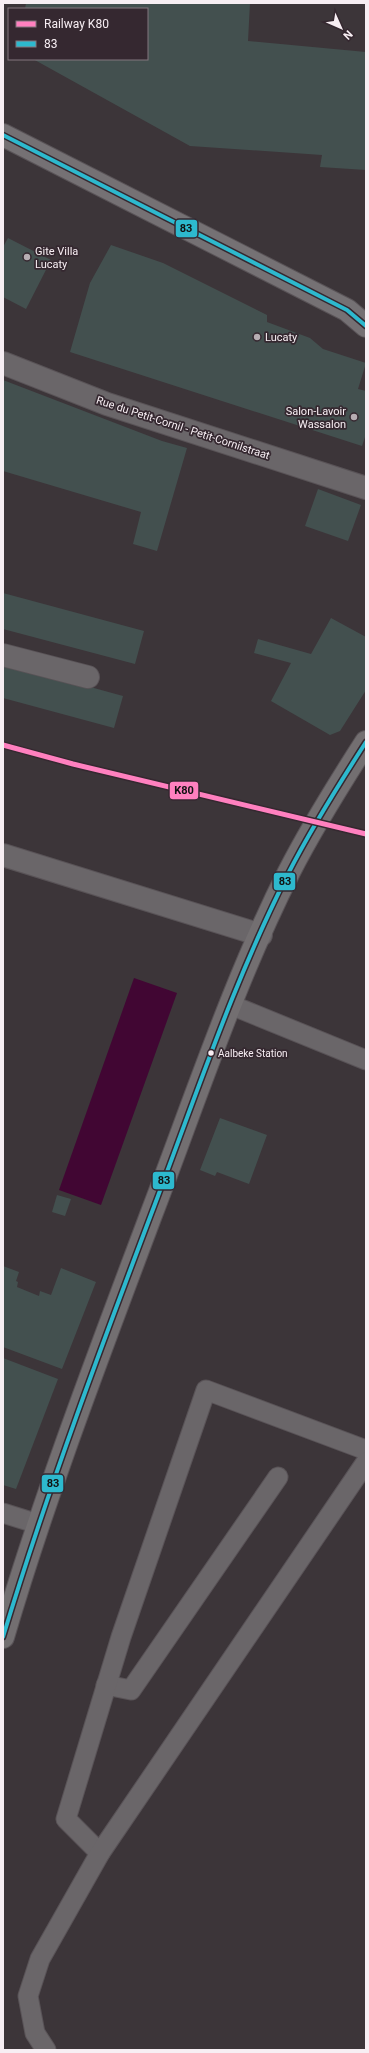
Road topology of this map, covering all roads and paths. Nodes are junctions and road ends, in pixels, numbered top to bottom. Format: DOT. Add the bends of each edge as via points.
graph roads {
  1 [pos="3,135"];
  2 [pos="356,311"];
  3 [pos="366,326"];
  4 [pos="3,363"];
  5 [pos="366,488"];
  6 [pos="3,655"];
  7 [pos="88,677"];
  8 [pos="366,742"];
  9 [pos="3,855"];
  10 [pos="260,936"];
  11 [pos="231,1005"];
  12 [pos="366,1060"];
  13 [pos="366,1450"];
  14 [pos="366,1462"];
  15 [pos="278,1476"];
  16 [pos="3,1513"];
  17 [pos="38,1524"];
  18 [pos="3,1637"];
  19 [pos="106,1685"];
  20 [pos="100,1853"];
  21 [pos="46,2050"];
  1 -- 2 [label="main road"];
  2 -- 3 [label="main road"];
  4 -- 5 [label="street, Rue du Petit-Cornil - Petit-Cornilstraat" via="107,404"];
  6 -- 7 [label="street"];
  8 -- 10 [label="main road" via="316,822 289,872"];
  9 -- 10 [label="street"];
  10 -- 11 [label="main road"];
  11 -- 12 [label="lane"];
  11 -- 17 [label="main road"];
  13 -- 19 [label="lane" via="206,1390"];
  14 -- 20 [label="lane"];
  15 -- 19 [label="lane" via="131,1690"];
  16 -- 17 [label="lane"];
  17 -- 18 [label="main road"];
  19 -- 20 [label="lane" via="66,1818"];
  20 -- 21 [label="lane" via="40,1959 28,1996 35,2033"];
}
